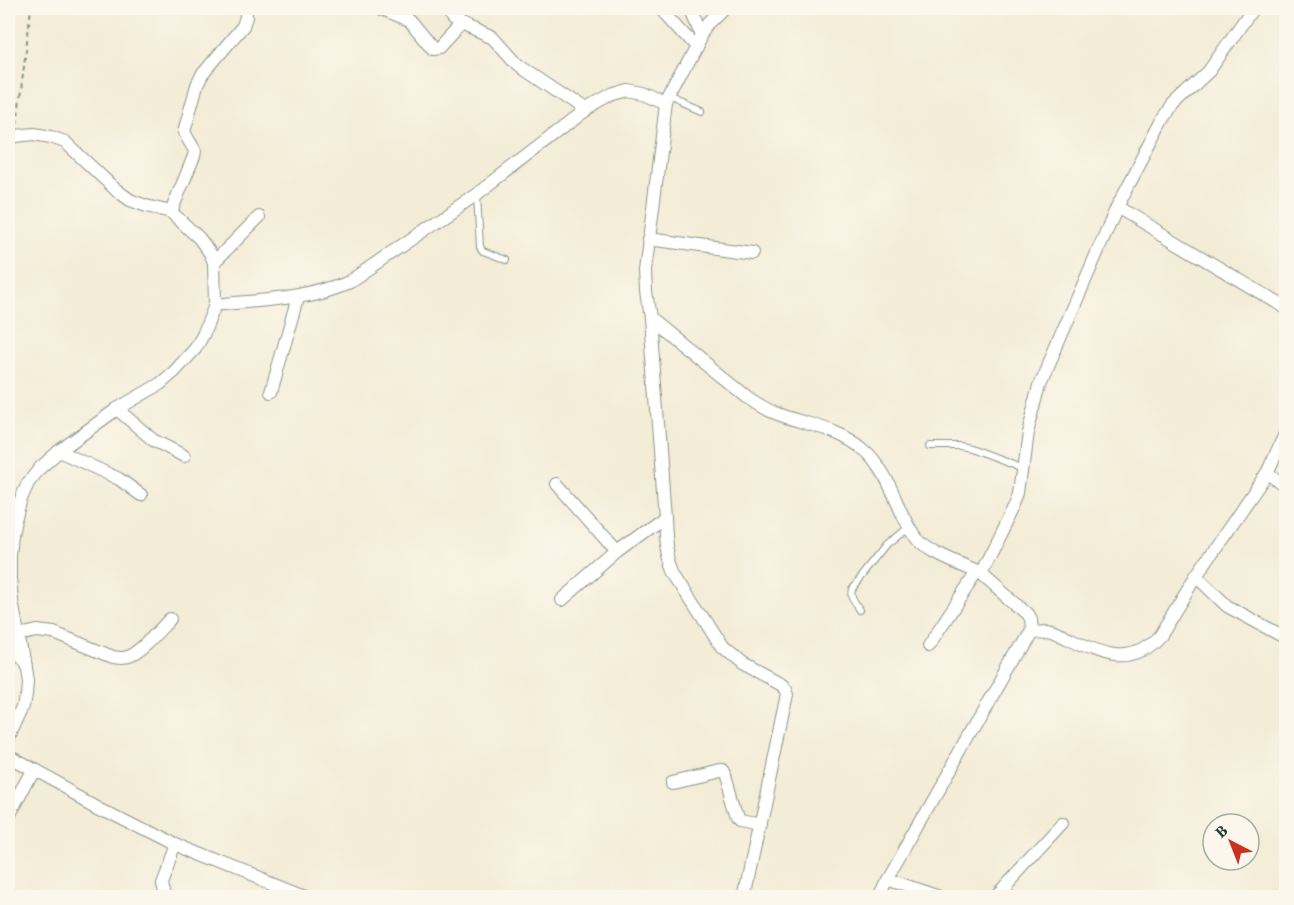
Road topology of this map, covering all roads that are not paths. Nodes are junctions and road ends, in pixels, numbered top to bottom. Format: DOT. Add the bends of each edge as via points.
graph roads {
  1 [pos="246,8"];
  2 [pos="380,8"];
  3 [pos="447,8"];
  4 [pos="662,8"];
  5 [pos="691,8"];
  6 [pos="726,8"];
  7 [pos="1254,8"];
  8 [pos="461,24"];
  9 [pos="702,35"];
  10 [pos="696,47"];
  11 [pos="668,101"];
  12 [pos="585,111"];
  13 [pos="702,112"];
  14 [pos="12,138"];
  15 [pos="477,194"];
  16 [pos="1117,207"];
  17 [pos="171,212"];
  18 [pos="259,217"];
  19 [pos="648,239"];
  20 [pos="752,253"];
  21 [pos="507,260"];
  22 [pos="213,262"];
  23 [pos="298,297"];
  24 [pos="215,304"];
  25 [pos="1287,308"];
  26 [pos="650,318"];
  27 [pos="271,392"];
  28 [pos="117,409"];
  29 [pos="1287,432"];
  30 [pos="930,446"];
  31 [pos="59,451"];
  32 [pos="184,456"];
  33 [pos="1023,468"];
  34 [pos="1267,473"];
  35 [pos="557,484"];
  36 [pos="1287,486"];
  37 [pos="141,495"];
  38 [pos="665,517"];
  39 [pos="909,527"];
  40 [pos="617,552"];
  41 [pos="979,573"];
  42 [pos="1196,576"];
  43 [pos="562,600"];
  44 [pos="860,610"];
  45 [pos="170,619"];
  46 [pos="1029,630"];
  47 [pos="19,635"];
  48 [pos="1287,638"];
  49 [pos="8,645"];
  50 [pos="928,646"];
  51 [pos="24,666"];
  52 [pos="8,740"];
  53 [pos="8,755"];
  54 [pos="34,770"];
  55 [pos="673,782"];
  56 [pos="8,820"];
  57 [pos="1063,823"];
  58 [pos="760,825"];
  59 [pos="175,844"];
  60 [pos="888,879"];
  61 [pos="165,897"];
  62 [pos="309,897"];
  63 [pos="744,897"];
  64 [pos="879,897"];
  65 [pos="944,897"];
  66 [pos="994,897"];
  1 -- 17 [label="street" via="243,26 197,85 184,132 195,151"];
  2 -- 8 [label="street" via="409,20 433,49 439,48"];
  3 -- 8 [label="street"];
  4 -- 10 [label="street"];
  5 -- 9 [label="street"];
  6 -- 9 [label="street"];
  7 -- 16 [label="street" via="1209,71 1168,111"];
  8 -- 12 [label="street" via="493,38 517,65"];
  9 -- 10 [label="street"];
  10 -- 11 [label="street"];
  11 -- 12 [label="street" via="629,91"];
  11 -- 13 [label="lane"];
  11 -- 19 [label="street"];
  12 -- 15 [label="street"];
  14 -- 17 [label="street" via="34,134 64,142 130,200"];
  15 -- 21 [label="lane" via="480,248"];
  15 -- 23 [label="street" via="350,281"];
  16 -- 25 [label="street"];
  16 -- 33 [label="street" via="1041,382"];
  17 -- 22 [label="street" via="206,245"];
  18 -- 22 [label="street"];
  19 -- 20 [label="street"];
  19 -- 26 [label="street" via="645,282"];
  22 -- 24 [label="street"];
  23 -- 24 [label="street"];
  23 -- 27 [label="street"];
  24 -- 28 [label="street" via="203,335 185,362 160,384"];
  26 -- 38 [label="street"];
  26 -- 39 [label="street" via="747,397 775,413 830,430 862,449 886,480"];
  28 -- 31 [label="street"];
  28 -- 32 [label="street" via="153,440"];
  29 -- 34 [label="street"];
  30 -- 33 [label="lane" via="970,448"];
  31 -- 37 [label="street" via="118,479"];
  31 -- 47 [label="street" via="28,483 12,535 10,578"];
  33 -- 41 [label="street" via="1016,504"];
  34 -- 36 [label="street"];
  34 -- 42 [label="street"];
  35 -- 40 [label="street"];
  38 -- 40 [label="street"];
  38 -- 58 [label="street" via="669,561 722,647 742,664 781,685 787,694"];
  39 -- 41 [label="street" via="925,546"];
  39 -- 44 [label="lane" via="887,545 852,589 852,598"];
  40 -- 43 [label="street"];
  41 -- 46 [label="street" via="1025,613"];
  41 -- 50 [label="street"];
  42 -- 46 [label="street" via="1160,635 1136,654 1110,654 1054,631"];
  42 -- 48 [label="street" via="1227,606"];
  45 -- 47 [label="street" via="137,652 120,659 54,633"];
  46 -- 60 [label="street"];
  47 -- 51 [label="street"];
  49 -- 51 [label="street"];
  51 -- 52 [label="street" via="23,707"];
  53 -- 54 [label="street"];
  54 -- 56 [label="street"];
  54 -- 59 [label="street"];
  55 -- 58 [label="street" via="723,771 740,821"];
  57 -- 66 [label="street"];
  58 -- 63 [label="street"];
  59 -- 61 [label="street" via="161,880"];
  59 -- 62 [label="street"];
  60 -- 64 [label="street"];
  60 -- 65 [label="street"];
}
